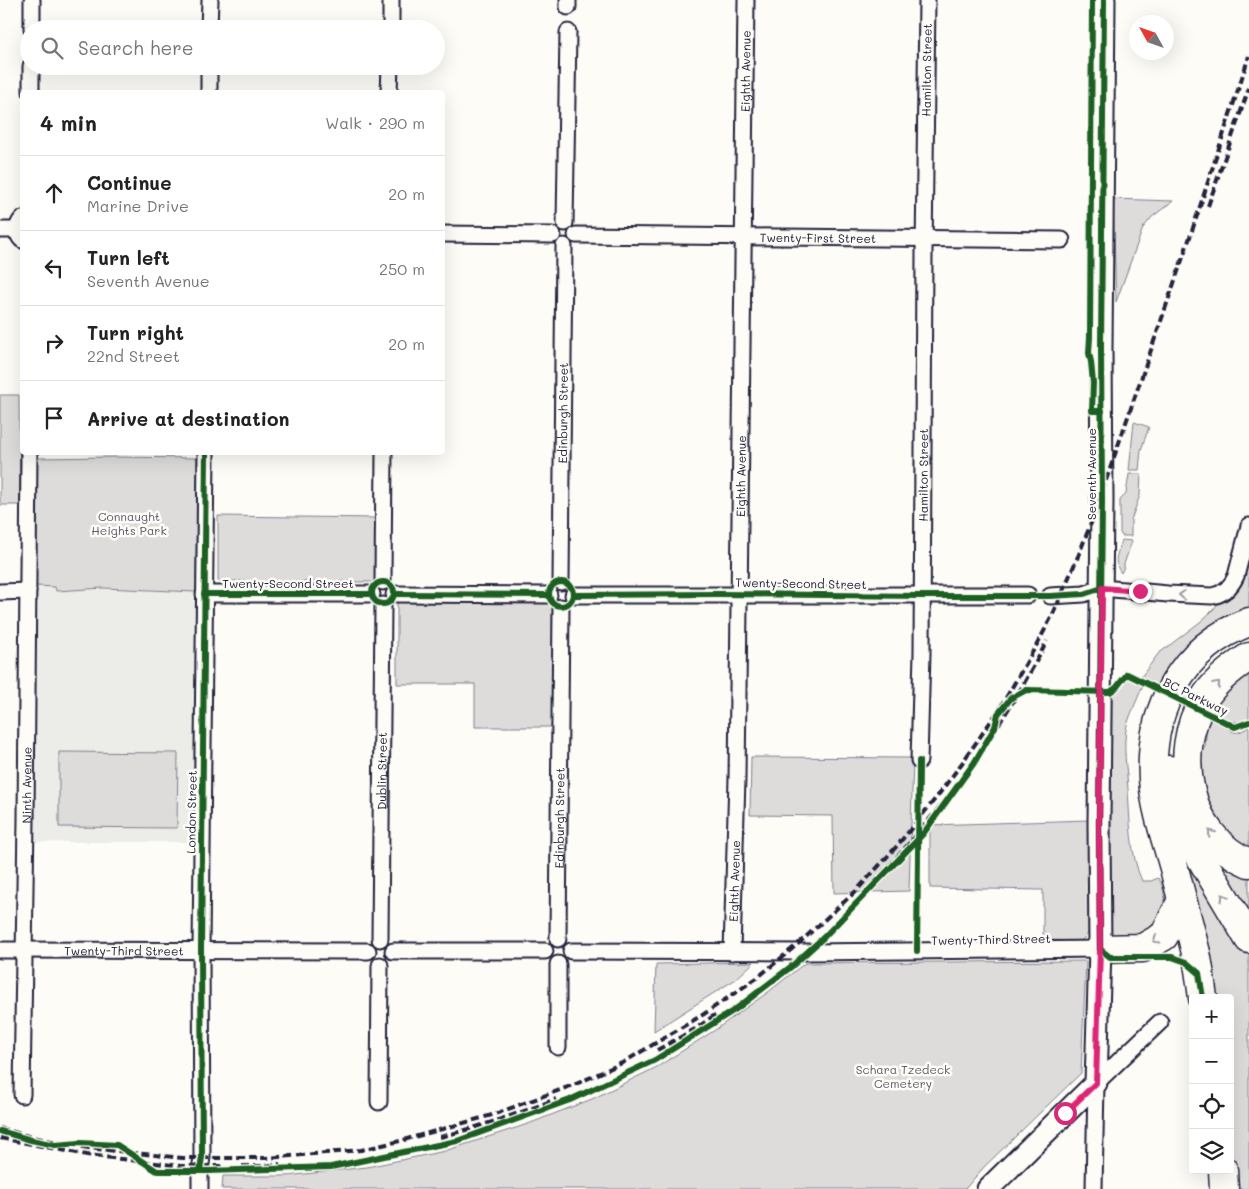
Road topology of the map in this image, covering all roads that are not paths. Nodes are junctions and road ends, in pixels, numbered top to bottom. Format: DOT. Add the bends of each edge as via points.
graph roads {
  1 [pos="32,0"];
  2 [pos="210,0"];
  3 [pos="392,0"];
  4 [pos="746,0"];
  5 [pos="927,0"];
  6 [pos="1104,0"];
  7 [pos="32,20"];
  8 [pos="209,20"];
  9 [pos="391,20"];
  10 [pos="568,32"];
  11 [pos="32,75"];
  12 [pos="209,75"];
  13 [pos="390,75"];
  14 [pos="31,90"];
  15 [pos="209,90"];
  16 [pos="389,90"];
  17 [pos="565,223"];
  18 [pos="0,230"];
  19 [pos="20,230"];
  20 [pos="445,234"];
  21 [pos="553,235"];
  22 [pos="576,235"];
  23 [pos="744,237"];
  24 [pos="924,238"];
  25 [pos="1062,240"];
  26 [pos="564,246"];
  27 [pos="29,455"];
  28 [pos="206,455"];
  29 [pos="384,455"];
  30 [pos="1249,526"];
  31 [pos="383,582"];
  32 [pos="561,582"];
  33 [pos="1102,588"];
  34 [pos="28,591"];
  35 [pos="0,592"];
  36 [pos="204,594"];
  37 [pos="372,594"];
  38 [pos="740,594"];
  39 [pos="548,595"];
  40 [pos="574,595"];
  41 [pos="1028,595"];
  42 [pos="922,596"];
  43 [pos="1050,596"];
  44 [pos="389,599"];
  45 [pos="561,607"];
  46 [pos="1249,622"];
  47 [pos="1249,637"];
  48 [pos="1249,657"];
  49 [pos="919,761"];
  50 [pos="1249,863"];
  51 [pos="1182,900"];
  52 [pos="380,938"];
  53 [pos="558,938"];
  54 [pos="1249,939"];
  55 [pos="1100,949"];
  56 [pos="0,950"];
  57 [pos="24,950"];
  58 [pos="201,950"];
  59 [pos="368,951"];
  60 [pos="394,951"];
  61 [pos="545,951"];
  62 [pos="571,951"];
  63 [pos="732,952"];
  64 [pos="558,964"];
  65 [pos="380,965"];
  66 [pos="1202,994"];
  67 [pos="1160,1022"];
  68 [pos="558,1047"];
  69 [pos="1096,1083"];
  70 [pos="22,1095"];
  71 [pos="379,1102"];
  72 [pos="1223,1174"];
  73 [pos="200,1189"];
  74 [pos="988,1189"];
  75 [pos="1094,1189"];
  76 [pos="1224,1189"];
  1 -- 7 [label="street"];
  2 -- 8 [label="street"];
  3 -- 9 [label="street"];
  4 -- 23 [label="street, Eighth Avenue"];
  5 -- 24 [label="street, Hamilton Street"];
  6 -- 33 [label="street, Seventh Avenue"];
  10 -- 17 [label="street"];
  11 -- 14 [label="street"];
  12 -- 15 [label="street"];
  13 -- 16 [label="street"];
  17 -- 21 [label="street" via="558,226"];
  17 -- 22 [label="street" via="574,228"];
  18 -- 19 [label="street"];
  20 -- 21 [label="street"];
  21 -- 26 [label="street" via="558,244"];
  22 -- 23 [label="street, Twenty-First Street"];
  22 -- 26 [label="street" via="574,242"];
  23 -- 24 [label="street, Twenty-First Street"];
  23 -- 38 [label="street, Eighth Avenue"];
  24 -- 25 [label="street, Twenty-First Street"];
  24 -- 42 [label="street, Hamilton Street"];
  26 -- 32 [label="street, Edinburgh Street"];
  27 -- 34 [label="street, Ninth Avenue"];
  28 -- 36 [label="street, London Street"];
  29 -- 31 [label="street"];
  30 -- 33 [label="street, one-way" via="1236,576 1223,593 1212,596"];
  31 -- 37 [label="street" via="374,587"];
  31 -- 44 [label="street" via="392,587"];
  32 -- 39 [label="street" via="554,584"];
  32 -- 40 [label="street" via="569,584"];
  33 -- 43 [label="street" via="1084,594"];
  33 -- 55 [label="street, Seventh Avenue"];
  34 -- 35 [label="street"];
  34 -- 57 [label="street, Ninth Avenue"];
  36 -- 37 [label="street, Twenty-Second Street"];
  36 -- 58 [label="street, London Street"];
  37 -- 44 [label="street" via="376,603"];
  38 -- 40 [label="street, Twenty-Second Street"];
  38 -- 42 [label="street, Twenty-Second Street"];
  38 -- 63 [label="street, Eighth Avenue"];
  39 -- 44 [label="street"];
  39 -- 45 [label="street" via="551,602"];
  40 -- 45 [label="street" via="571,602"];
  41 -- 42 [label="street, Twenty-Second Street"];
  42 -- 49 [label="street, Hamilton Street"];
  44 -- 52 [label="street, Dublin Street"];
  45 -- 53 [label="street, Edinburgh Street"];
  46 -- 51 [label="highway" via="1218,637 1188,664 1166,698 1158,720 1153,780 1158,812"];
  54 -- 47 [label="highway, one-way" via="1198,853 1178,811 1172,788 1169,746 1180,707 1200,674 1229,648"];
  50 -- 48 [label="highway, one-way" via="1216,840 1197,812 1191,794 1187,756 1189,737 1204,699 1234,666"];
  51 -- 55 [label="highway, one-way" via="1164,936 1143,948"];
  51 -- 66 [label="highway"];
  52 -- 59 [label="street" via="370,944"];
  52 -- 60 [label="street" via="388,941"];
  53 -- 61 [label="street" via="550,941"];
  53 -- 62 [label="street" via="568,944"];
  55 -- 63 [label="street, Twenty-Third Street"];
  55 -- 69 [label="street, Seventh Avenue"];
  56 -- 57 [label="street, Twenty-Third Street"];
  57 -- 58 [label="street, Twenty-Third Street"];
  57 -- 70 [label="street, Ninth Avenue"];
  58 -- 59 [label="street, Twenty-Third Street"];
  58 -- 73 [label="street, London Street"];
  59 -- 65 [label="street" via="372,962"];
  60 -- 61 [label="street"];
  60 -- 65 [label="street" via="388,962"];
  61 -- 64 [label="street" via="547,959"];
  62 -- 63 [label="street, Twenty-Third Street"];
  62 -- 64 [label="street" via="566,962"];
  64 -- 68 [label="street"];
  65 -- 71 [label="street"];
  67 -- 69 [label="street"];
  69 -- 74 [label="street"];
  69 -- 75 [label="street"];
  72 -- 76 [label="highway"];
}
